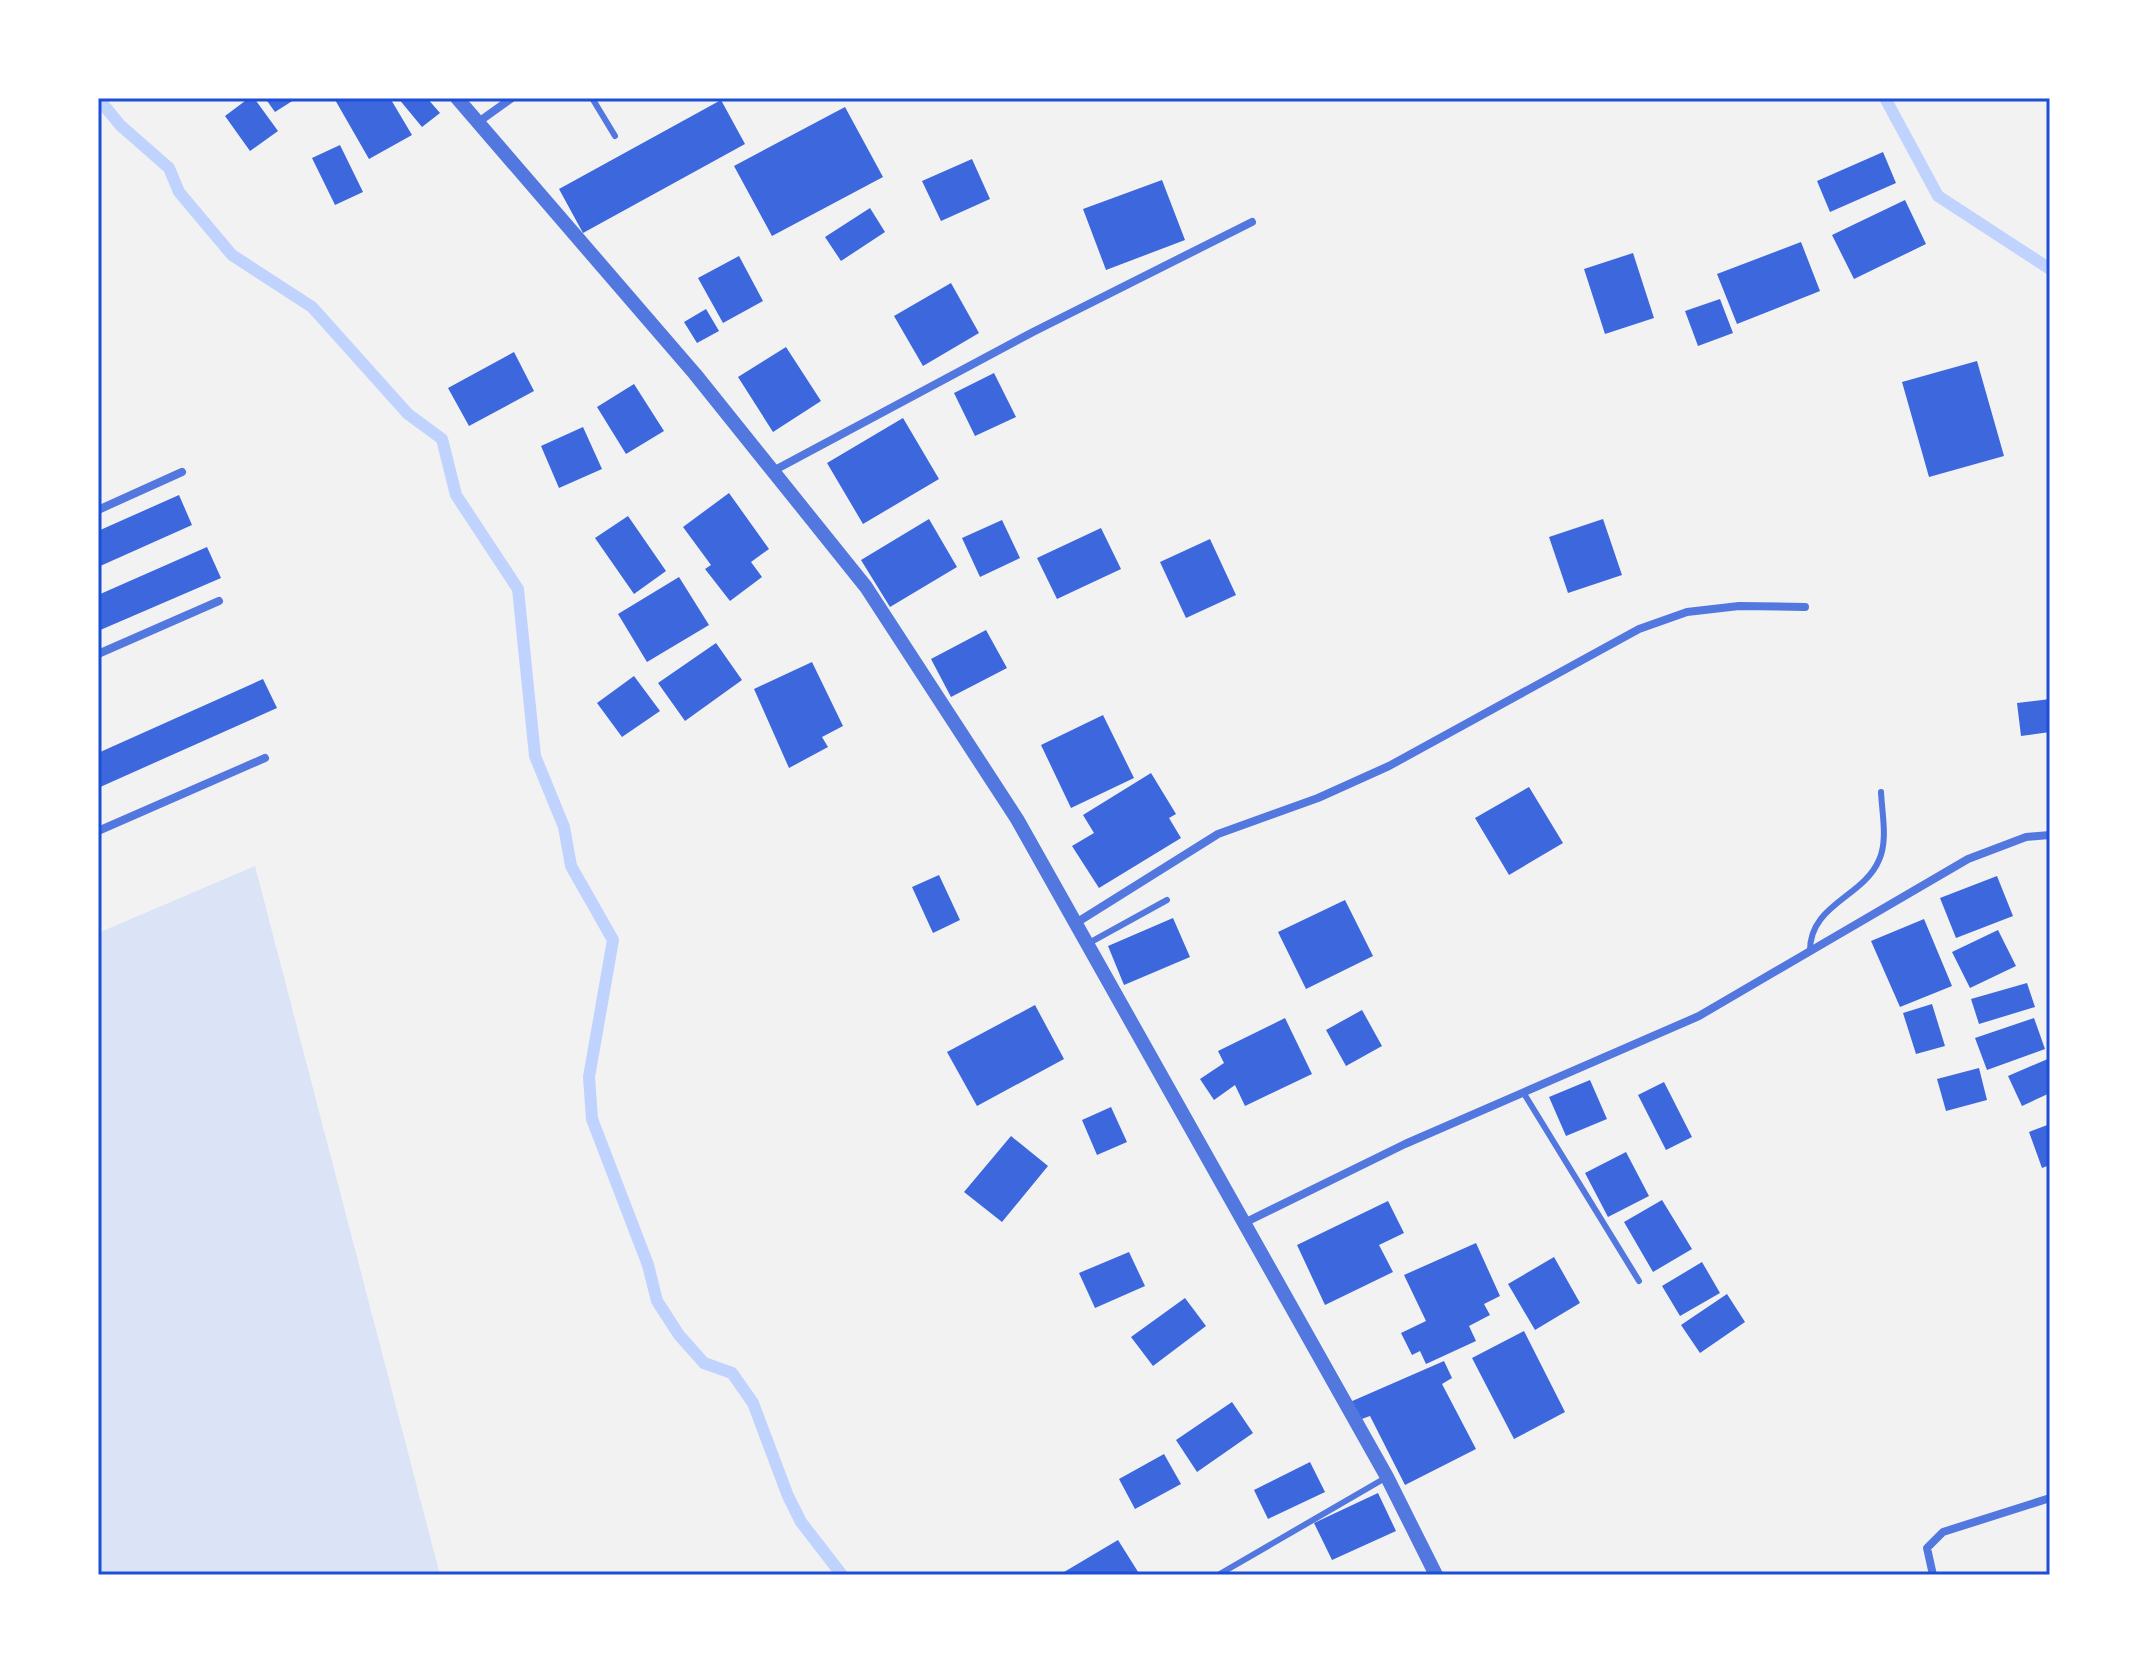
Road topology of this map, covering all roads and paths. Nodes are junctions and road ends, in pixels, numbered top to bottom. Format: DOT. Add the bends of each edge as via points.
graph roads {
  1 [pos="457,98"];
  2 [pos="512,98"];
  3 [pos="592,98"];
  4 [pos="477,123"];
  5 [pos="615,136"];
  6 [pos="1252,222"];
  7 [pos="773,471"];
  8 [pos="182,472"];
  9 [pos="98,510"];
  10 [pos="219,601"];
  11 [pos="1805,607"];
  12 [pos="98,654"];
  13 [pos="265,758"];
  14 [pos="1881,792"];
  15 [pos="98,831"];
  16 [pos="2050,835"];
  17 [pos="1167,900"];
  18 [pos="1076,923"];
  19 [pos="1088,944"];
  20 [pos="1810,952"];
  21 [pos="1523,1092"];
  22 [pos="1244,1223"];
  23 [pos="1639,1281"];
  24 [pos="1387,1477"];
  25 [pos="2050,1498"];
  26 [pos="1218,1575"];
  27 [pos="1436,1575"];
  28 [pos="1933,1575"];
  1 -- 4 [label="street"];
  2 -- 4 [label="street"];
  3 -- 5 [label="lane"];
  4 -- 7 [label="street"];
  6 -- 7 [label="street"];
  7 -- 18 [label="street" via="866,587 1017,819"];
  8 -- 9 [label="street"];
  10 -- 12 [label="street"];
  11 -- 18 [label="street" via="1687,612 1639,629 1389,766 1218,834"];
  13 -- 15 [label="street"];
  14 -- 20 [label="lane" via="1883,847 1878,863 1815,925"];
  16 -- 20 [label="street" via="2026,837 1968,859"];
  17 -- 19 [label="lane"];
  18 -- 19 [label="street"];
  19 -- 22 [label="street"];
  20 -- 21 [label="street" via="1699,1016"];
  21 -- 22 [label="street"];
  21 -- 23 [label="lane"];
  22 -- 24 [label="street"];
  24 -- 26 [label="lane"];
  24 -- 27 [label="street"];
  25 -- 28 [label="street" via="1943,1532 1927,1548"];
}
